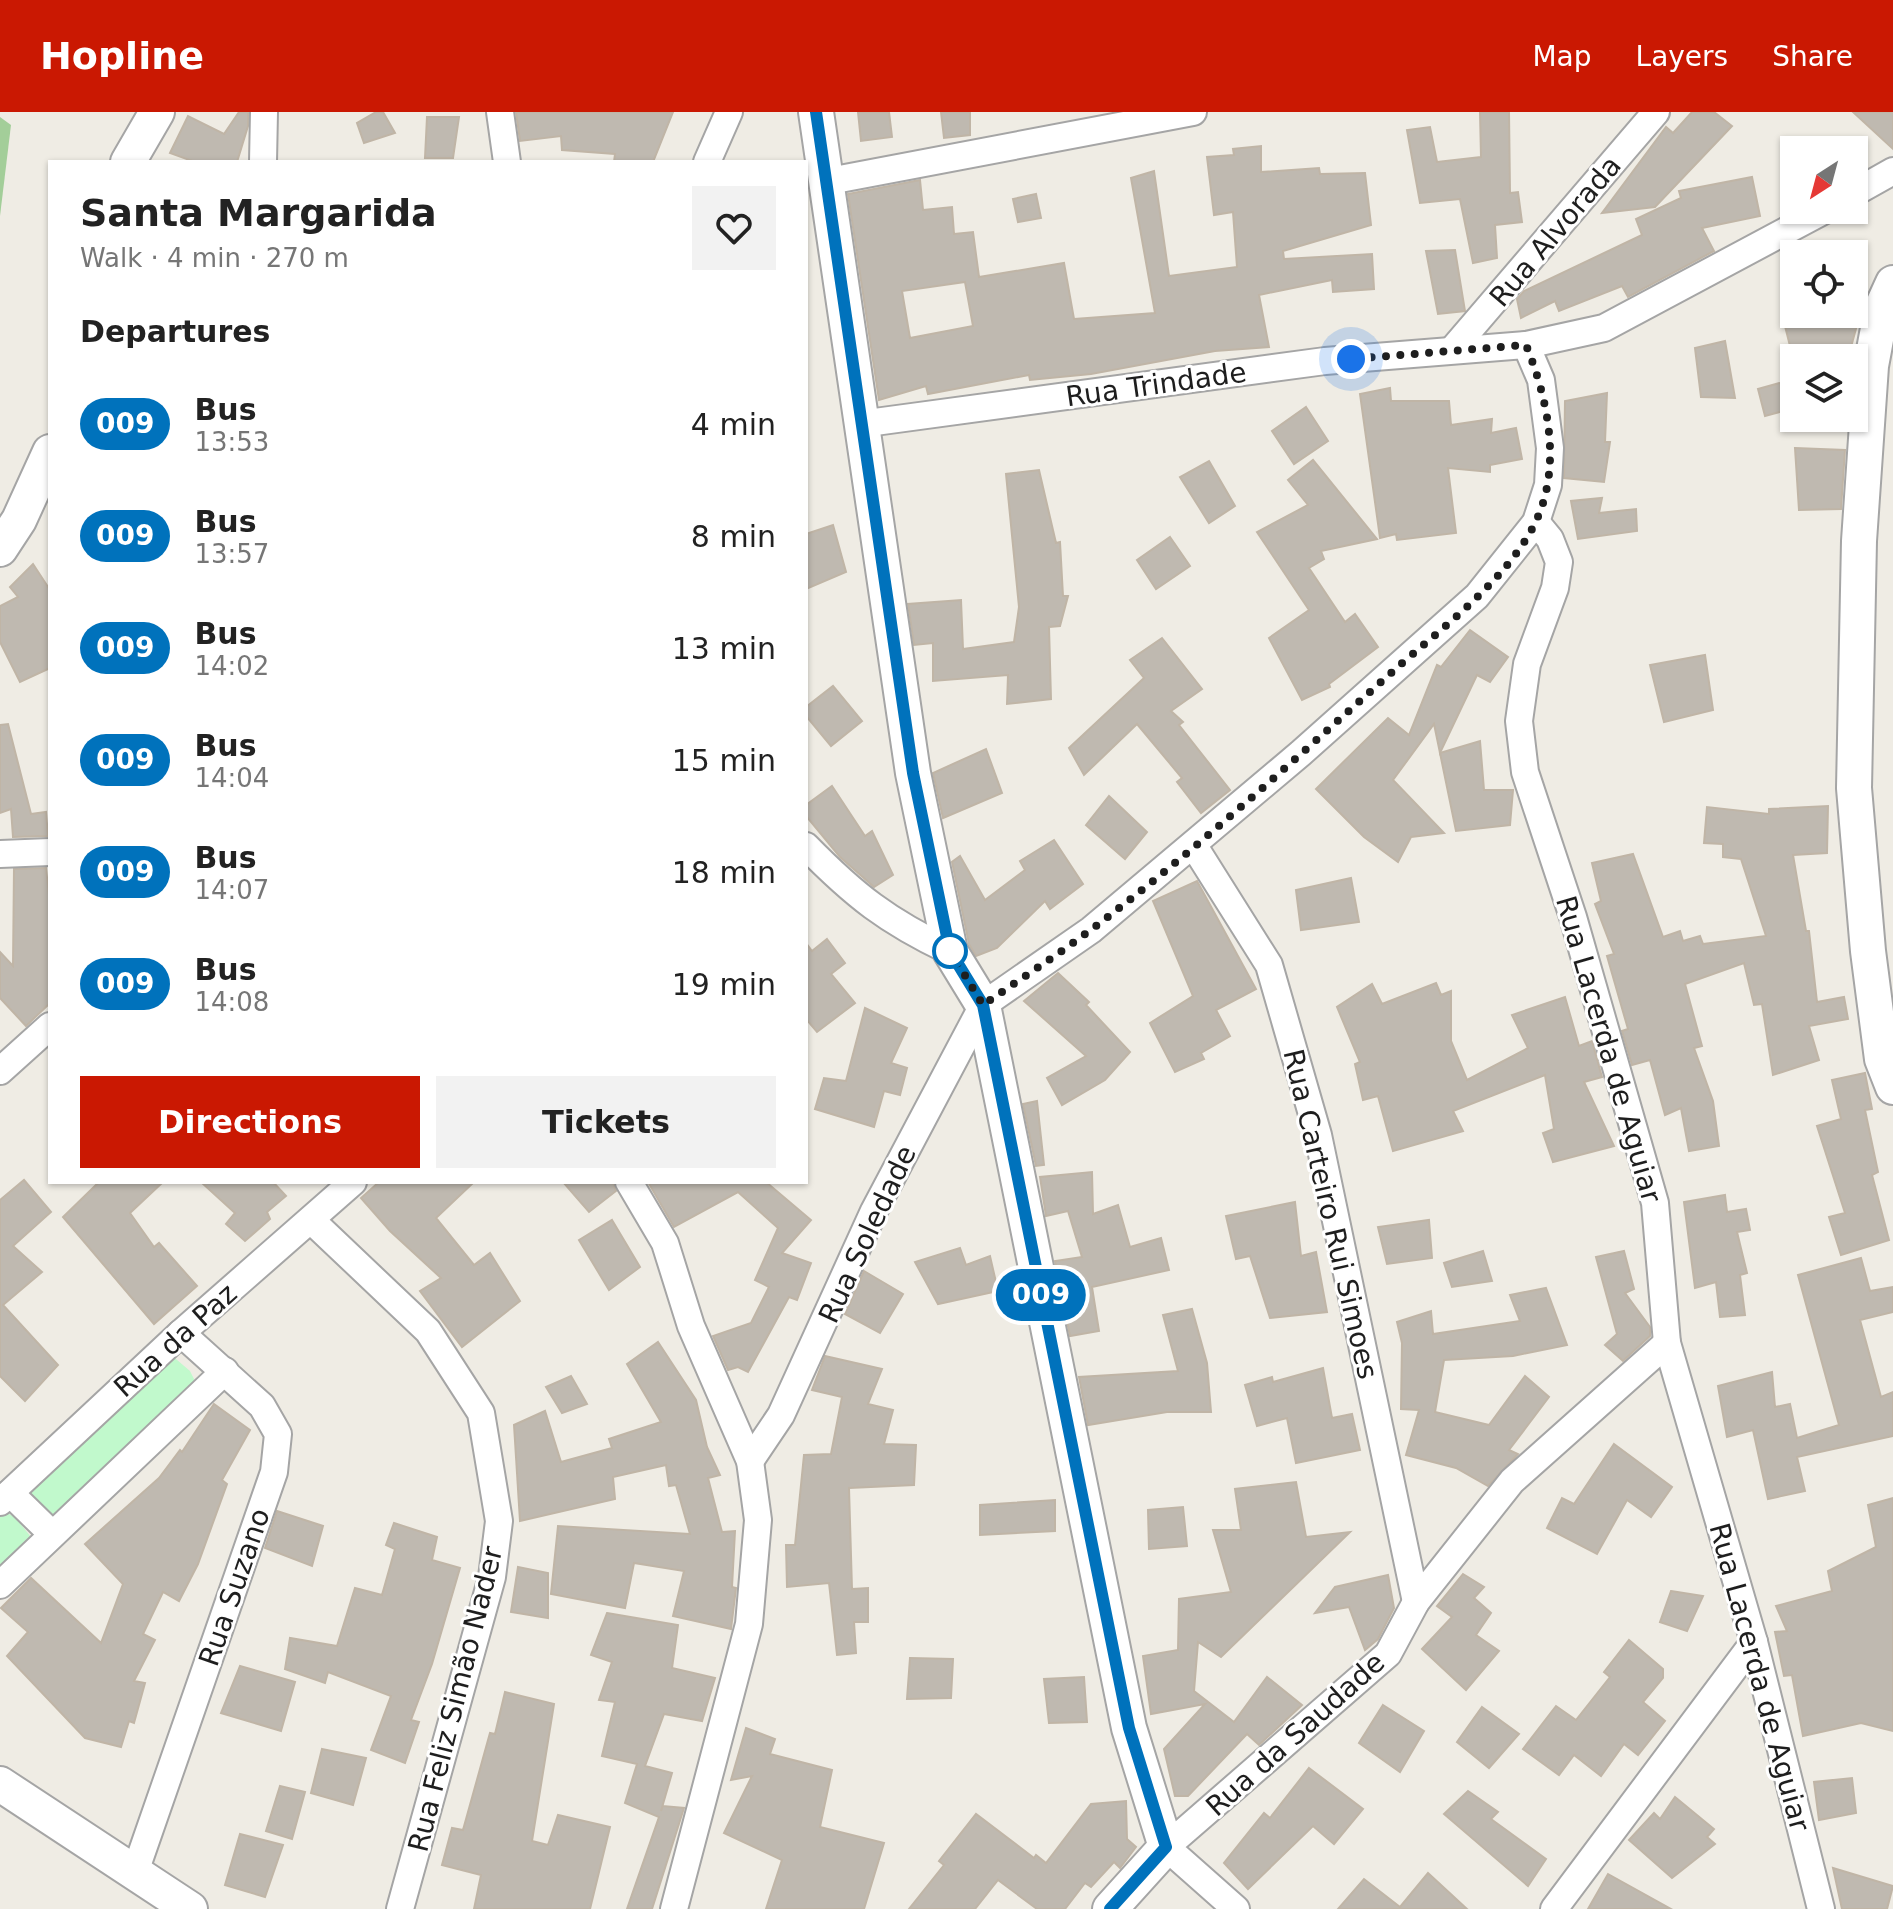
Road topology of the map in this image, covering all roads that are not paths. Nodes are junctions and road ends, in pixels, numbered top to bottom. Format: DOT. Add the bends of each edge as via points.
graph roads {
  1 [pos="157,112"];
  2 [pos="264,112"];
  3 [pos="500,112"];
  4 [pos="729,112"];
  5 [pos="816,112"];
  6 [pos="1193,112"];
  7 [pos="1656,112"];
  8 [pos="129,160"];
  9 [pos="263,160"];
  10 [pos="507,160"];
  11 [pos="708,160"];
  12 [pos="1893,171"];
  13 [pos="824,182"];
  14 [pos="1868,185"];
  15 [pos="1799,224"];
  16 [pos="1893,283"];
  17 [pos="1526,345"];
  18 [pos="1453,349"];
  19 [pos="860,424"];
  20 [pos="48,456"];
  21 [pos="1536,522"];
  22 [pos="0,549"];
  23 [pos="1194,846"];
  24 [pos="808,848"];
  25 [pos="48,852"];
  26 [pos="0,854"];
  27 [pos="950,951"];
  28 [pos="983,1005"];
  29 [pos="48,1028"];
  30 [pos="0,1071"];
  31 [pos="1893,1087"];
  32 [pos="351,1184"];
  33 [pos="630,1184"];
  34 [pos="311,1220"];
  35 [pos="181,1333"];
  36 [pos="1667,1343"];
  37 [pos="225,1371"];
  38 [pos="750,1461"];
  39 [pos="5,1498"];
  40 [pos="52,1534"];
  41 [pos="0,1585"];
  42 [pos="1416,1602"];
  43 [pos="1754,1642"];
  44 [pos="0,1784"];
  45 [pos="1166,1847"];
  46 [pos="135,1872"];
  47 [pos="190,1909"];
  48 [pos="400,1909"];
  49 [pos="674,1909"];
  50 [pos="1110,1909"];
  51 [pos="1236,1909"];
  52 [pos="1554,1909"];
  53 [pos="1821,1909"];
  1 -- 8 [label="street"];
  2 -- 9 [label="street"];
  3 -- 10 [label="street"];
  4 -- 11 [label="street"];
  5 -- 13 [label="street"];
  6 -- 13 [label="street"];
  7 -- 18 [label="street, Rua Alvorada"];
  12 -- 14 [label="street"];
  13 -- 19 [label="street"];
  15 -- 17 [label="street, Rua Trindade" via="1604,328"];
  16 -- 31 [label="street" via="1882,307 1871,366 1859,541 1854,788 1882,1059"];
  17 -- 18 [label="street, Rua Trindade"];
  17 -- 21 [label="street" via="1541,380 1550,448 1548,485"];
  18 -- 19 [label="street, Rua Trindade" via="1325,361"];
  19 -- 27 [label="street" via="913,773"];
  20 -- 22 [label="street"];
  21 -- 23 [label="street" via="1477,596"];
  21 -- 36 [label="street, Rua Lacerda de Aguiar" via="1559,562 1527,664 1519,721 1525,772 1573,917 1655,1203"];
  23 -- 28 [label="street" via="1091,930"];
  23 -- 42 [label="street, Rua Carteiro Rui Simoes" via="1269,965 1318,1135"];
  24 -- 27 [label="street" via="848,888 898,926"];
  25 -- 26 [label="street"];
  27 -- 28 [label="street"];
  28 -- 38 [label="street, Rua Soledade" via="874,1211 781,1415"];
  28 -- 45 [label="street" via="1129,1728"];
  29 -- 30 [label="street"];
  32 -- 34 [label="street, Rua da Paz"];
  33 -- 38 [label="street" via="665,1243 691,1326"];
  34 -- 35 [label="street, Rua da Paz"];
  34 -- 48 [label="street, Rua Feliz Simão Nader" via="428,1331 457,1372 481,1413 499,1521 492,1577"];
  35 -- 37 [label="street, Rua Suzano"];
  35 -- 39 [label="street, Rua da Paz"];
  36 -- 42 [label="street, Rua da Saudade" via="1512,1481"];
  36 -- 43 [label="street, Rua Lacerda de Aguiar"];
  37 -- 40 [label="street"];
  37 -- 46 [label="street, Rua Suzano" via="262,1406 278,1434 274,1472"];
  38 -- 49 [label="street" via="758,1520 749,1624"];
  39 -- 40 [label="street"];
  40 -- 41 [label="street"];
  42 -- 45 [label="street, Rua da Saudade" via="1388,1654"];
  43 -- 52 [label="street"];
  43 -- 53 [label="street, Rua Lacerda de Aguiar"];
  44 -- 46 [label="street"];
  45 -- 50 [label="street, Rua da Saudade"];
  45 -- 51 [label="street"];
  46 -- 47 [label="street"];
}
